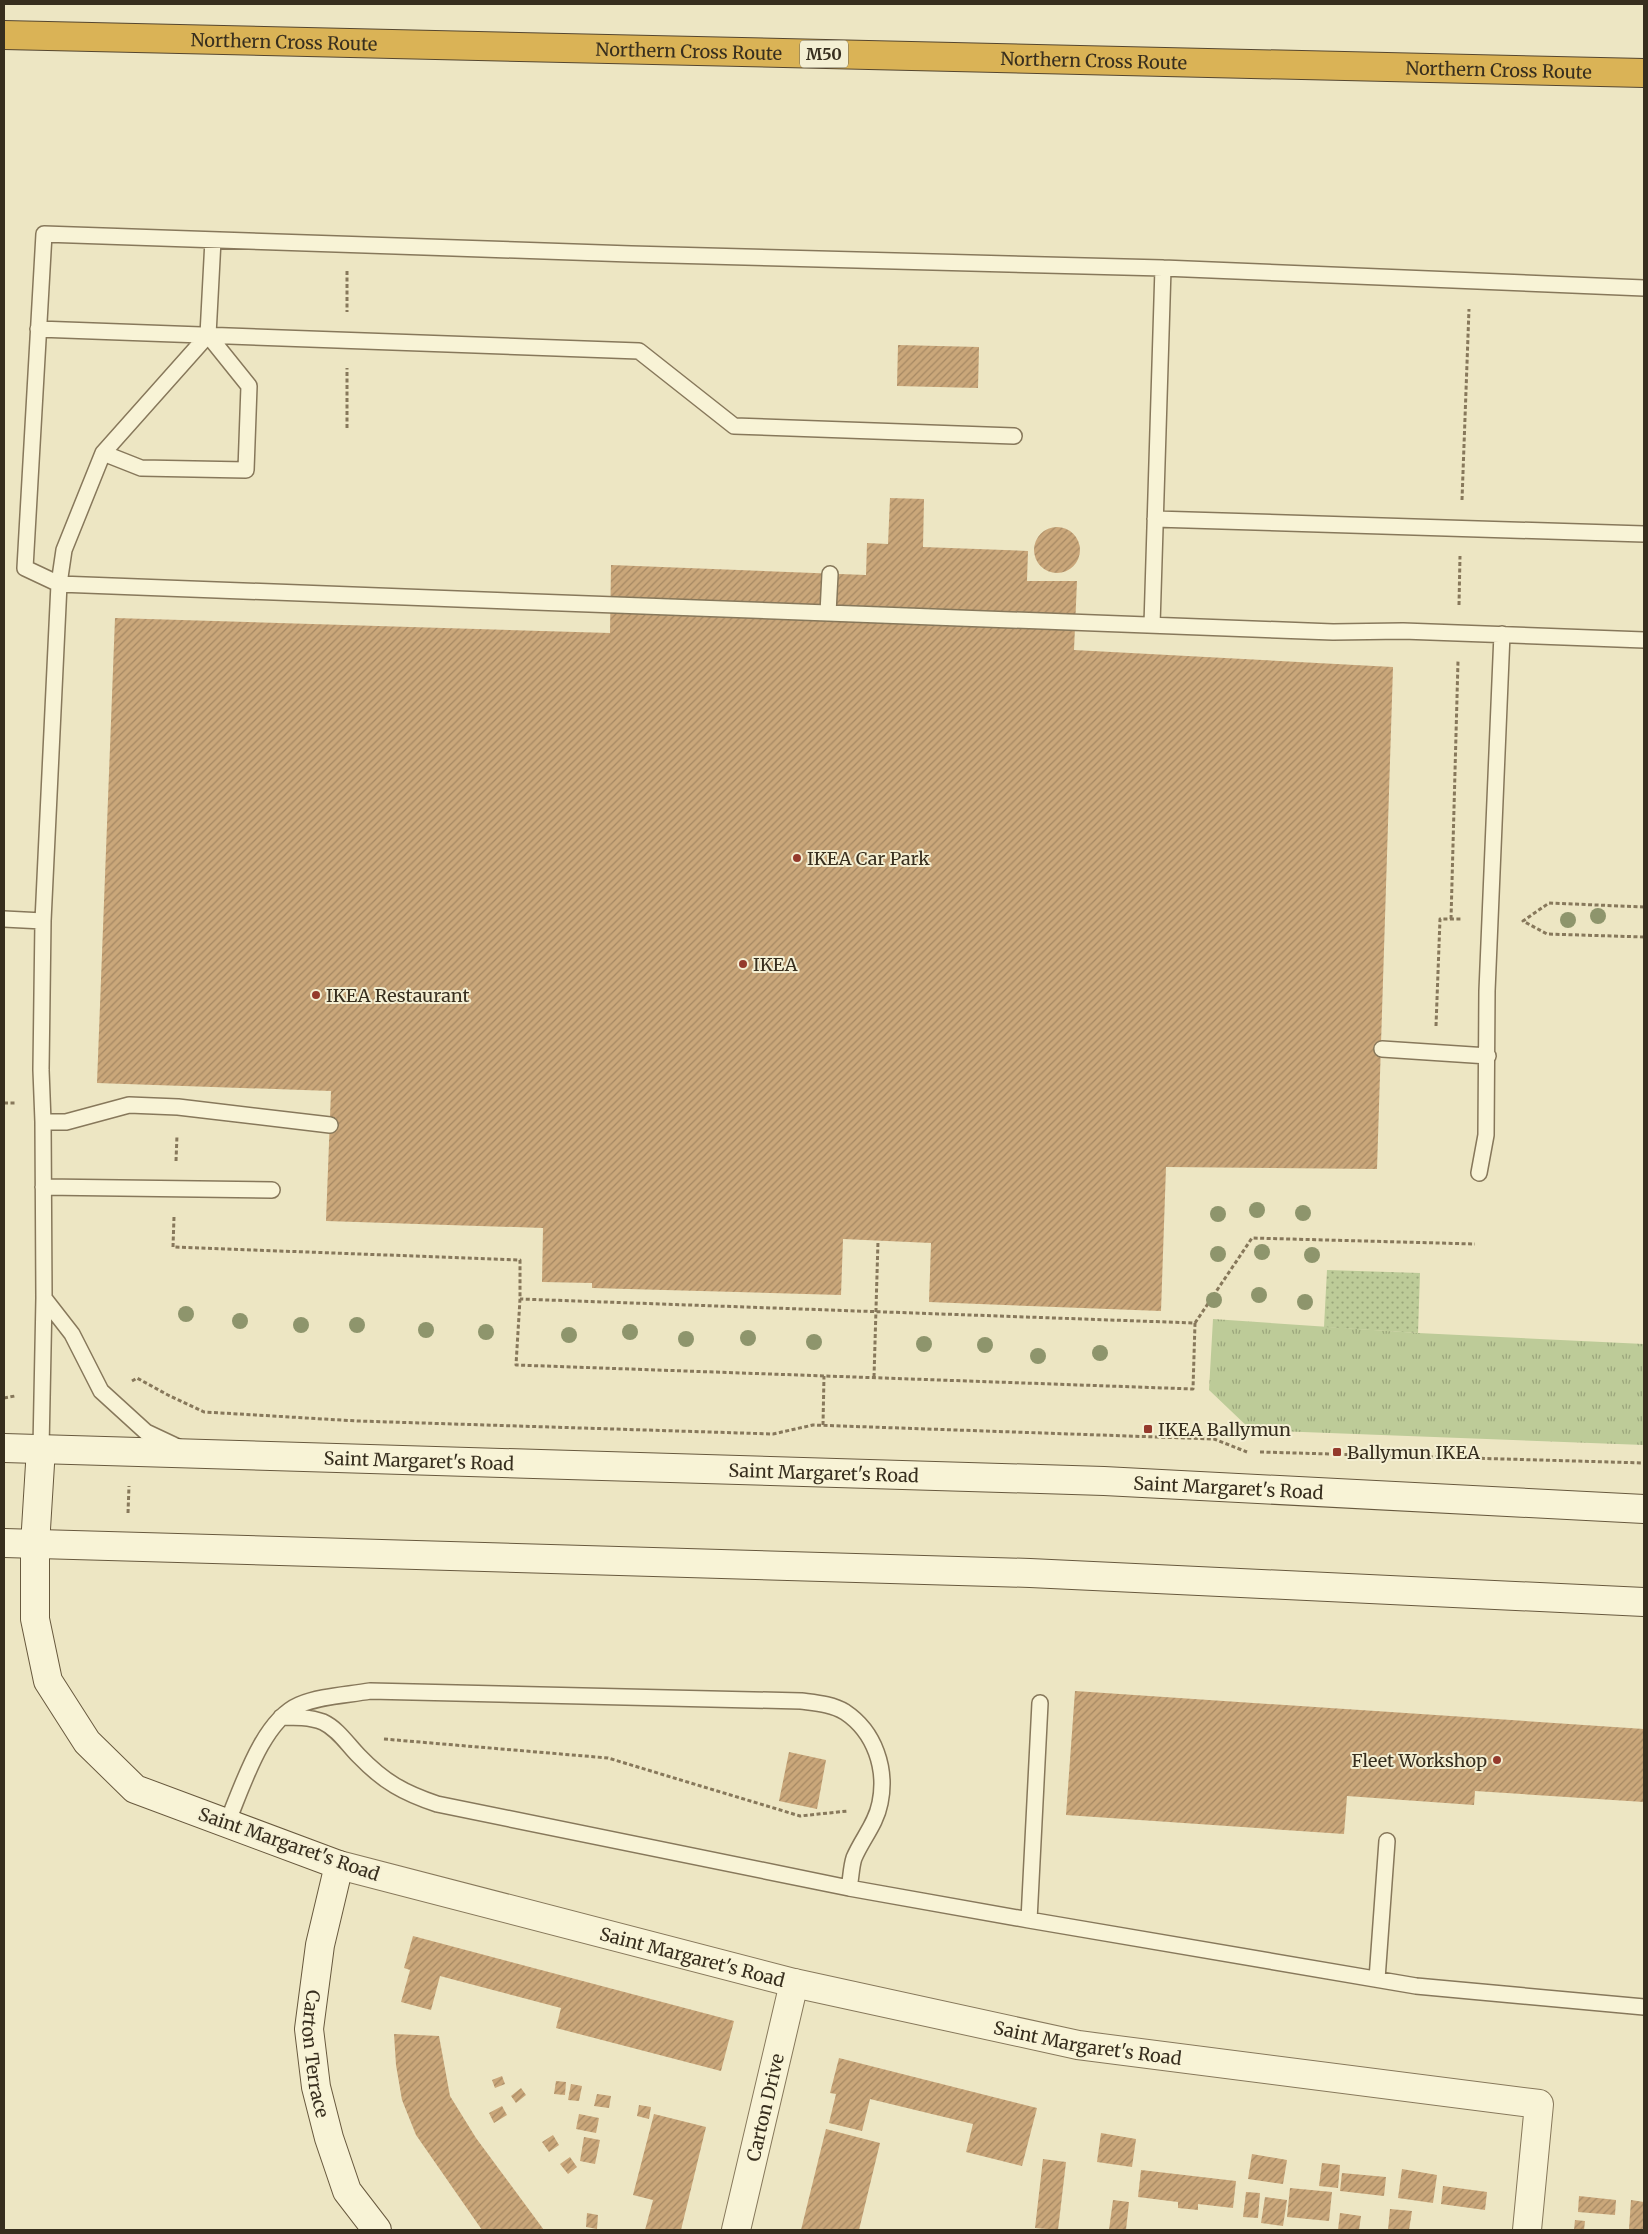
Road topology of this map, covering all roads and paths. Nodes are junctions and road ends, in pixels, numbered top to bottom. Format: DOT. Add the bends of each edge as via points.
graph roads {
  1 [pos="4,35"];
  2 [pos="1644,73"];
  3 [pos="213,240"];
  4 [pos="1163,268"];
  5 [pos="1470,281"];
  6 [pos="1644,288"];
  7 [pos="38,329"];
  8 [pos="208,335"];
  9 [pos="1014,436"];
  10 [pos="103,453"];
  11 [pos="1156,519"];
  12 [pos="1461,528"];
  13 [pos="1644,534"];
  14 [pos="830,574"];
  15 [pos="59,584"];
  16 [pos="828,613"];
  17 [pos="1152,625"];
  18 [pos="1458,633"];
  19 [pos="1502,634"];
  20 [pos="1644,640"];
  21 [pos="1644,907"];
  22 [pos="4,919"];
  23 [pos="1452,919"];
  24 [pos="1490,920"];
  25 [pos="43,921"];
  26 [pos="1523,921"];
  27 [pos="1644,938"];
  28 [pos="1382,1049"];
  29 [pos="1434,1052"];
  30 [pos="1488,1056"];
  31 [pos="178,1106"];
  32 [pos="43,1122"];
  33 [pos="330,1124"];
  34 [pos="1479,1173"];
  35 [pos="43,1187"];
  36 [pos="175,1189"];
  37 [pos="272,1190"];
  38 [pos="878,1241"];
  39 [pos="1475,1244"];
  40 [pos="44,1298"];
  41 [pos="520,1299"];
  42 [pos="876,1312"];
  43 [pos="1195,1323"];
  44 [pos="824,1376"];
  45 [pos="874,1377"];
  46 [pos="105,1395"];
  47 [pos="4,1398"];
  48 [pos="41,1398"];
  49 [pos="823,1425"];
  50 [pos="4,1448"];
  51 [pos="41,1448"];
  52 [pos="195,1454"];
  53 [pos="1644,1464"];
  54 [pos="120,1484"];
  55 [pos="1644,1509"];
  56 [pos="4,1543"];
  57 [pos="35,1545"];
  58 [pos="127,1547"];
  59 [pos="1644,1602"];
  60 [pos="1040,1702"];
  61 [pos="281,1716"];
  62 [pos="376,1739"];
  63 [pos="875,1818"];
  64 [pos="227,1823"];
  65 [pos="1387,1840"];
  66 [pos="339,1865"];
  67 [pos="849,1888"];
  68 [pos="1028,1920"];
  69 [pos="1376,1979"];
  70 [pos="794,1983"];
  71 [pos="1644,2007"];
  72 [pos="377,2230"];
  73 [pos="736,2230"];
  74 [pos="1527,2230"];
  1 -- 2 [label="highway, Northern Cross Route / M50"];
  3 -- 4 [label="lane"];
  3 -- 7 [label="lane" via="44,234"];
  3 -- 8 [label="lane"];
  4 -- 5 [label="lane"];
  4 -- 11 [label="lane"];
  5 -- 6 [label="lane"];
  5 -- 12 [label="path"];
  7 -- 8 [label="lane"];
  7 -- 15 [label="lane" via="25,568"];
  8 -- 9 [label="lane" via="639,351 734,426"];
  8 -- 10 [label="lane"];
  8 -- 10 [label="lane" via="249,386 246,470 141,468"];
  10 -- 15 [label="lane" via="64,550"];
  11 -- 12 [label="lane"];
  11 -- 17 [label="lane"];
  12 -- 13 [label="lane"];
  12 -- 18 [label="path"];
  14 -- 16 [label="lane"];
  15 -- 16 [label="lane"];
  15 -- 25 [label="lane"];
  16 -- 17 [label="lane"];
  17 -- 18 [label="lane"];
  18 -- 19 [label="lane"];
  18 -- 23 [label="path"];
  19 -- 20 [label="lane"];
  19 -- 24 [label="lane"];
  21 -- 26 [label="path" via="1549,903"];
  22 -- 25 [label="lane"];
  23 -- 24 [label="path"];
  23 -- 29 [label="path" via="1440,919"];
  24 -- 26 [label="path"];
  24 -- 30 [label="lane"];
  25 -- 32 [label="lane"];
  26 -- 27 [label="path" via="1547,934"];
  28 -- 29 [label="lane"];
  29 -- 30 [label="lane"];
  30 -- 34 [label="lane" via="1486,1135"];
  31 -- 32 [label="lane" via="128,1105 66,1122"];
  31 -- 33 [label="lane"];
  31 -- 36 [label="path"];
  32 -- 35 [label="lane"];
  35 -- 36 [label="lane"];
  35 -- 40 [label="lane"];
  36 -- 37 [label="lane"];
  36 -- 41 [label="path" via="173,1247 520,1260"];
  38 -- 42 [label="path"];
  39 -- 43 [label="path" via="1252,1238"];
  40 -- 46 [label="lane" via="72,1334"];
  40 -- 48 [label="lane"];
  41 -- 42 [label="path"];
  41 -- 44 [label="path" via="516,1364"];
  42 -- 43 [label="path"];
  42 -- 45 [label="path"];
  43 -- 45 [label="path" via="1193,1389"];
  44 -- 45 [label="path"];
  44 -- 49 [label="path"];
  46 -- 49 [label="path" via="138,1378 204,1412 358,1421 774,1434"];
  46 -- 52 [label="lane" via="146,1432"];
  47 -- 48 [label="path"];
  48 -- 51 [label="lane"];
  49 -- 53 [label="path" via="1214,1438 1244,1452"];
  50 -- 51 [label="main road, Saint Margaret's Road"];
  51 -- 52 [label="main road, Saint Margaret's Road"];
  51 -- 57 [label="main road, Saint Margaret's Road"];
  52 -- 55 [label="main road, Saint Margaret's Road" via="1104,1481"];
  54 -- 58 [label="path" via="129,1484"];
  56 -- 57 [label="main road"];
  57 -- 58 [label="main road"];
  57 -- 64 [label="main road, Saint Margaret's Road" via="35,1619 48,1680 87,1742 135,1789"];
  58 -- 59 [label="main road" via="1030,1574"];
  60 -- 68 [label="lane"];
  61 -- 63 [label="lane" via="298,1706 370,1691 826,1704 844,1712 865,1730 878,1753 883,1780"];
  61 -- 64 [label="lane" via="264,1738"];
  61 -- 67 [label="lane" via="324,1722 386,1782 437,1804"];
  62 -- 63 [label="path" via="608,1758 800,1816 850,1811"];
  63 -- 67 [label="lane" via="854,1858"];
  64 -- 66 [label="main road, Saint Margaret's Road"];
  65 -- 69 [label="lane"];
  66 -- 70 [label="main road, Saint Margaret's Road"];
  66 -- 72 [label="main road, Carton Terrace" via="320,1945 309,2029 316,2087 329,2138 347,2191"];
  67 -- 68 [label="lane"];
  68 -- 69 [label="lane"];
  69 -- 71 [label="lane" via="1416,1986"];
  70 -- 73 [label="main road, Carton Drive"];
  70 -- 74 [label="main road, Saint Margaret's Road" via="1078,2045 1539,2104"];
}
